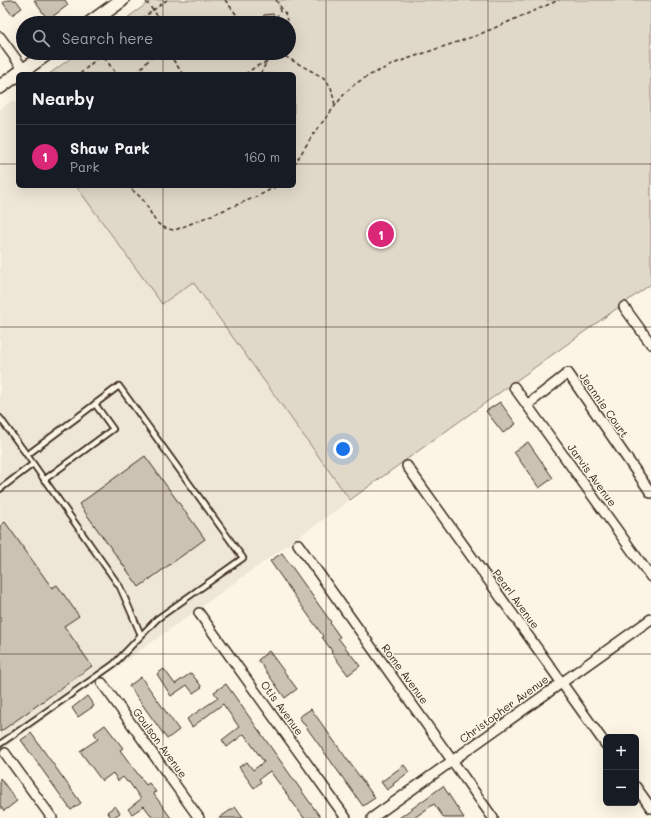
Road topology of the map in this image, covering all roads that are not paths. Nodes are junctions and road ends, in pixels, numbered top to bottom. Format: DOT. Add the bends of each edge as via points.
graph roads {
  1 [pos="122,0"];
  2 [pos="100,16"];
  3 [pos="0,37"];
  4 [pos="38,60"];
  5 [pos="19,72"];
  6 [pos="21,72"];
  7 [pos="16,76"];
  8 [pos="0,87"];
  9 [pos="624,307"];
  10 [pos="651,344"];
  11 [pos="514,387"];
  12 [pos="95,404"];
  13 [pos="528,405"];
  14 [pos="0,418"];
  15 [pos="26,455"];
  16 [pos="33,464"];
  17 [pos="407,466"];
  18 [pos="44,480"];
  19 [pos="0,488"];
  20 [pos="651,493"];
  21 [pos="298,544"];
  22 [pos="651,577"];
  23 [pos="199,613"];
  24 [pos="651,619"];
  25 [pos="141,635"];
  26 [pos="102,683"];
  27 [pos="561,683"];
  28 [pos="603,741"];
  29 [pos="0,744"];
  30 [pos="5,753"];
  31 [pos="452,760"];
  32 [pos="639,791"];
  33 [pos="651,808"];
  34 [pos="52,818"];
  35 [pos="199,818"];
  36 [pos="346,818"];
  37 [pos="372,818"];
  38 [pos="493,818"];
  1 -- 2 [label="street"];
  3 -- 5 [label="street"];
  4 -- 6 [label="street"];
  7 -- 8 [label="street"];
  9 -- 10 [label="street"];
  11 -- 13 [label="street, Jarvis Avenue"];
  12 -- 15 [label="lane"];
  12 -- 18 [label="lane" via="113,429"];
  12 -- 25 [label="lane" via="119,386 243,558 157,619"];
  13 -- 20 [label="street, Jeannie Court" via="568,373"];
  13 -- 22 [label="street, Jarvis Avenue"];
  14 -- 15 [label="lane"];
  15 -- 16 [label="lane"];
  16 -- 18 [label="lane"];
  16 -- 19 [label="lane"];
  17 -- 27 [label="street, Pearl Avenue"];
  18 -- 25 [label="lane" via="120,587"];
  21 -- 31 [label="street, Rome Avenue"];
  23 -- 36 [label="street, Otis Avenue"];
  24 -- 27 [label="street, Christopher Avenue"];
  25 -- 29 [label="lane" via="114,664"];
  26 -- 35 [label="street, Goulson Avenue"];
  27 -- 28 [label="street, Pearl Avenue"];
  27 -- 31 [label="street, Christopher Avenue"];
  30 -- 34 [label="street"];
  31 -- 37 [label="street, Christopher Avenue"];
  31 -- 38 [label="street, Rome Avenue"];
  32 -- 33 [label="street"];
}
